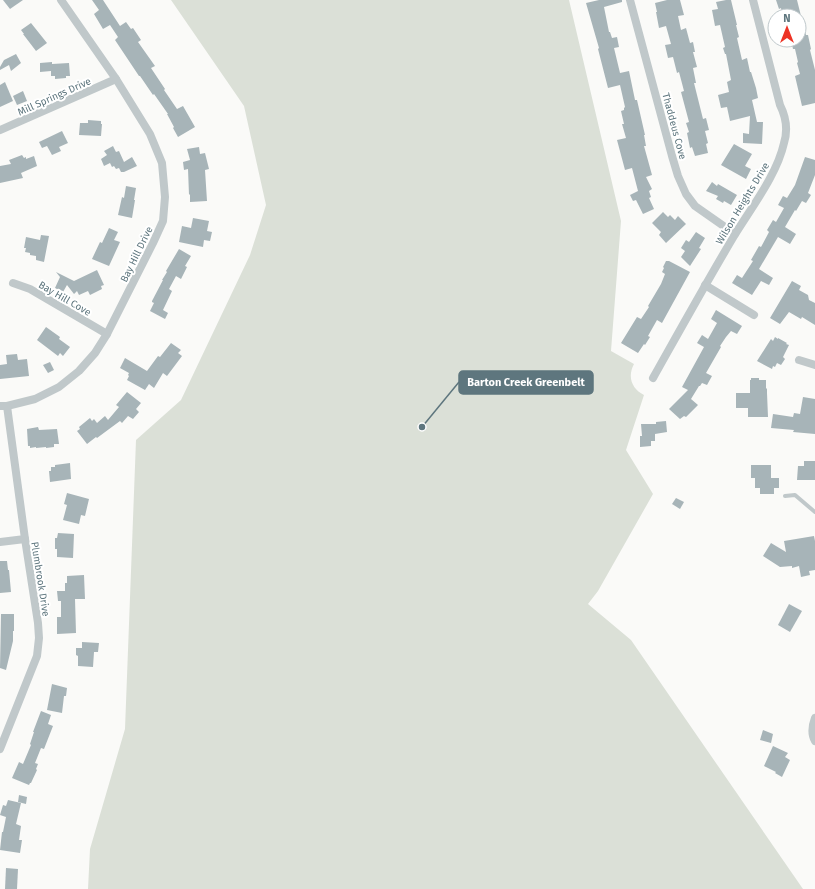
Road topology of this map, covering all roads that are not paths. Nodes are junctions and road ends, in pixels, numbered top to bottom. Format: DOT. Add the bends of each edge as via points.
graph roads {
  1 [pos="61,0"];
  2 [pos="630,0"];
  3 [pos="753,0"];
  4 [pos="116,79"];
  5 [pos="0,130"];
  6 [pos="735,234"];
  7 [pos="13,283"];
  8 [pos="705,285"];
  9 [pos="754,315"];
  10 [pos="107,334"];
  11 [pos="799,360"];
  12 [pos="815,364"];
  13 [pos="653,378"];
  14 [pos="4,406"];
  15 [pos="785,496"];
  16 [pos="815,512"];
  17 [pos="25,539"];
  18 [pos="0,542"];
  19 [pos="815,718"];
  20 [pos="814,739"];
  21 [pos="0,749"];
  1 -- 4 [label="street, Bay Hill Drive"];
  2 -- 6 [label="street, Thaddeus Cove" via="672,156 686,194 695,206"];
  3 -- 6 [label="street, Wilson Heights Drive" via="785,115 785,142 774,172"];
  4 -- 5 [label="street, Mill Springs Drive"];
  4 -- 10 [label="street, Bay Hill Drive" via="150,134 162,163 165,196 163,221"];
  6 -- 8 [label="street, Wilson Heights Drive"];
  7 -- 10 [label="street, Bay Hill Cove" via="30,289"];
  8 -- 9 [label="street"];
  8 -- 13 [label="street, Wilson Heights Drive"];
  10 -- 14 [label="street, Bay Hill Drive" via="90,360 59,387 35,399"];
  11 -- 12 [label="street"];
  14 -- 17 [label="street, Plumbrook Drive"];
  15 -- 16 [label="lane" via="795,495"];
  17 -- 18 [label="street"];
  17 -- 21 [label="street, Plumbrook Drive" via="39,638 30,674"];
  19 -- 20 [label="street" via="812,730"];
}
